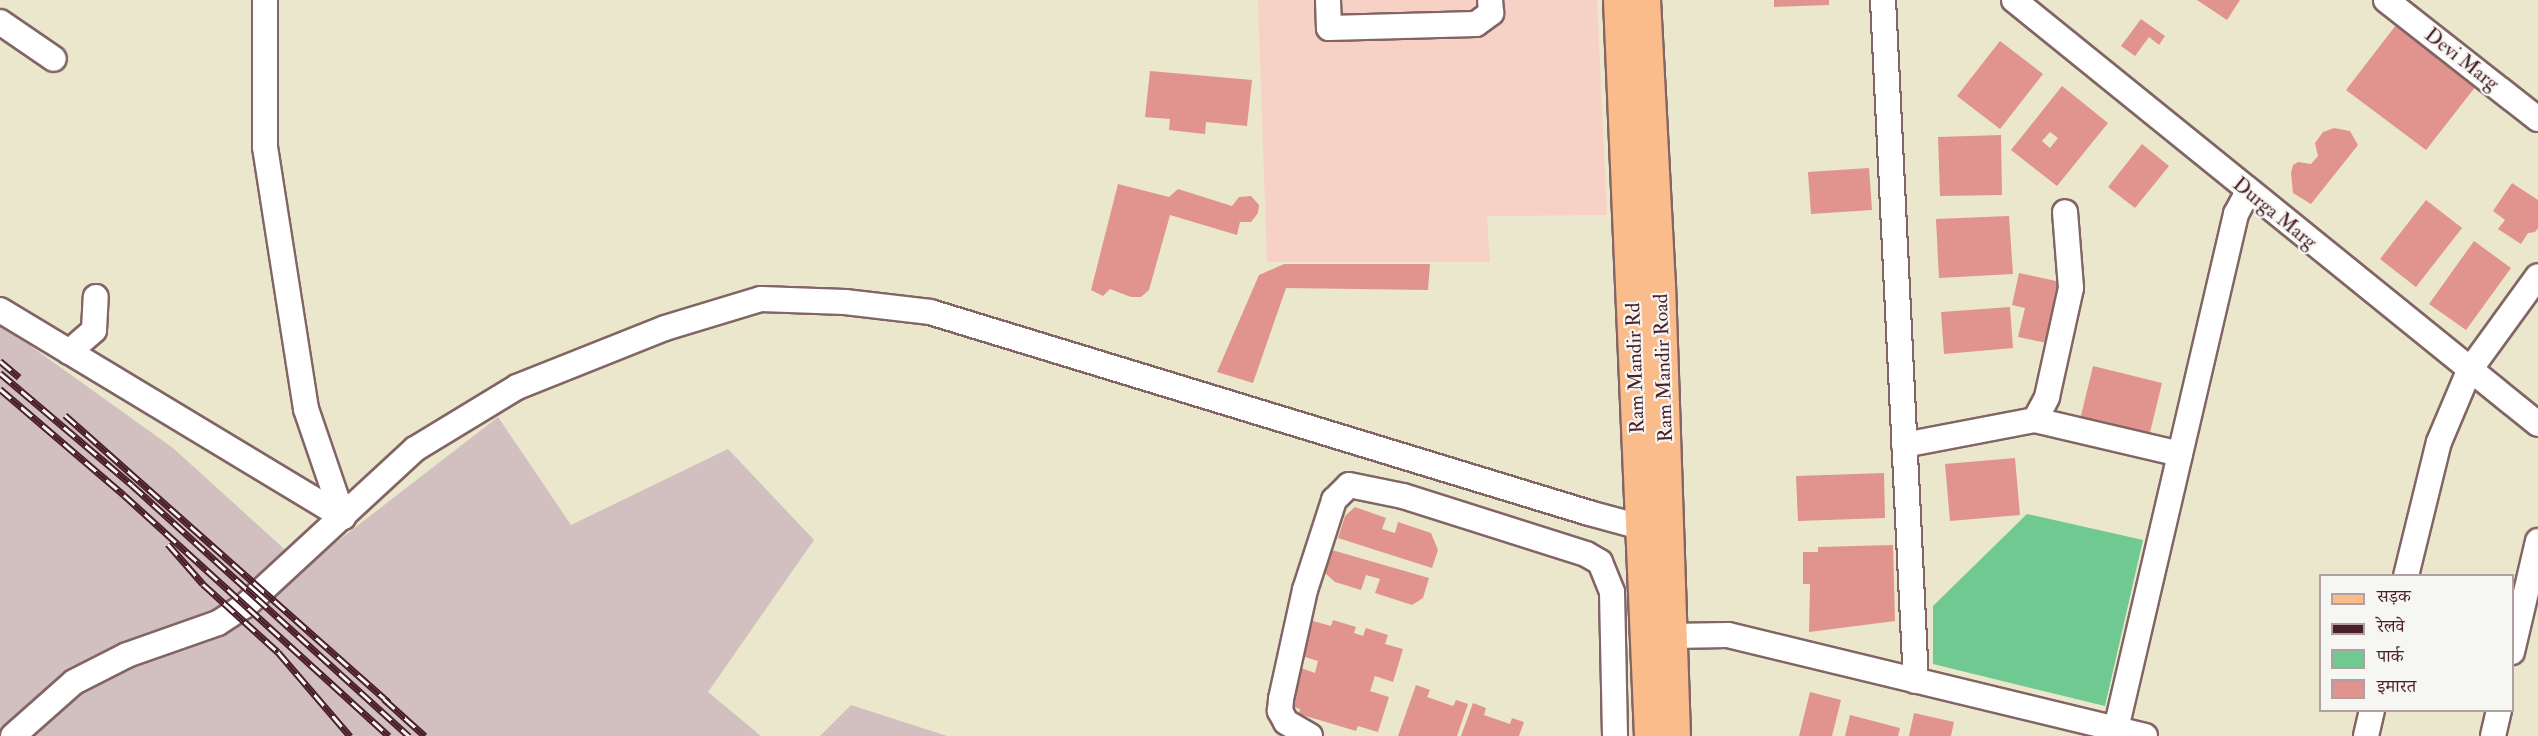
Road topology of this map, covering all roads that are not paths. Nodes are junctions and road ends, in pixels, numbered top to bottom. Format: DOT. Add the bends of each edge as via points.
graph roads {
  1 [pos="266,0"];
  2 [pos="1328,0"];
  3 [pos="1490,0"];
  4 [pos="1619,0"];
  5 [pos="1645,0"];
  6 [pos="1883,0"];
  7 [pos="2014,0"];
  8 [pos="2386,0"];
  9 [pos="0,22"];
  10 [pos="54,59"];
  11 [pos="2538,119"];
  12 [pos="2248,191"];
  13 [pos="2065,212"];
  14 [pos="2538,276"];
  15 [pos="96,297"];
  16 [pos="0,310"];
  17 [pos="69,352"];
  18 [pos="2469,371"];
  19 [pos="2034,420"];
  20 [pos="2538,424"];
  21 [pos="1904,445"];
  22 [pos="2180,454"];
  23 [pos="332,484"];
  24 [pos="297,489"];
  25 [pos="343,517"];
  26 [pos="1655,528"];
  27 [pos="2538,541"];
  28 [pos="2406,574"];
  29 [pos="2533,591"];
  30 [pos="1671,636"];
  31 [pos="2514,646"];
  32 [pos="1614,664"];
  33 [pos="1647,667"];
  34 [pos="1916,681"];
  35 [pos="2372,712"];
  36 [pos="2499,712"];
  37 [pos="2116,729"];
  38 [pos="13,736"];
  39 [pos="1310,736"];
  40 [pos="1615,736"];
  41 [pos="1650,736"];
  42 [pos="1676,736"];
  43 [pos="2145,736"];
  44 [pos="2366,736"];
  45 [pos="2493,736"];
  1 -- 23 [label="street" via="266,147 306,409"];
  2 -- 3 [label="street" via="1329,28 1476,24 1491,13"];
  4 -- 26 [label="main road, Ram Mandir Rd"];
  5 -- 26 [label="main road, Ram Mandir Road"];
  6 -- 21 [label="street"];
  7 -- 12 [label="street, Durga Marg"];
  8 -- 11 [label="street, Devi Marg"];
  9 -- 10 [label="street"];
  12 -- 18 [label="street, Durga Marg"];
  12 -- 22 [label="street" via="2236,214"];
  13 -- 19 [label="street" via="2071,288 2047,397"];
  14 -- 18 [label="street"];
  15 -- 17 [label="street" via="94,330"];
  16 -- 17 [label="street"];
  17 -- 24 [label="street"];
  18 -- 20 [label="street, Durga Marg"];
  18 -- 28 [label="street" via="2439,442"];
  19 -- 21 [label="street"];
  19 -- 22 [label="street"];
  21 -- 34 [label="street"];
  22 -- 37 [label="street"];
  23 -- 24 [label="street"];
  23 -- 25 [label="street"];
  24 -- 25 [label="street"];
  25 -- 26 [label="street" via="415,449 517,387 665,328 761,299 845,302 930,312"];
  25 -- 38 [label="street" via="246,605 218,623 127,655 74,682"];
  26 -- 30 [label="main road, Ram Mandir Road"];
  26 -- 33 [label="main road, Ram Mandir Rd"];
  27 -- 29 [label="street"];
  29 -- 31 [label="street"];
  30 -- 34 [label="street" via="1728,635"];
  30 -- 42 [label="main road, Ram Mandir Road"];
  32 -- 33 [label="street"];
  32 -- 39 [label="street" via="1612,592 1600,562 1586,554 1403,496 1349,485 1334,500 1305,590 1281,699 1280,711 1286,722"];
  32 -- 40 [label="street"];
  33 -- 41 [label="main road, Ram Mandir Rd"];
  34 -- 37 [label="street"];
  35 -- 44 [label="street"];
  36 -- 45 [label="street"];
  37 -- 43 [label="street"];
}
